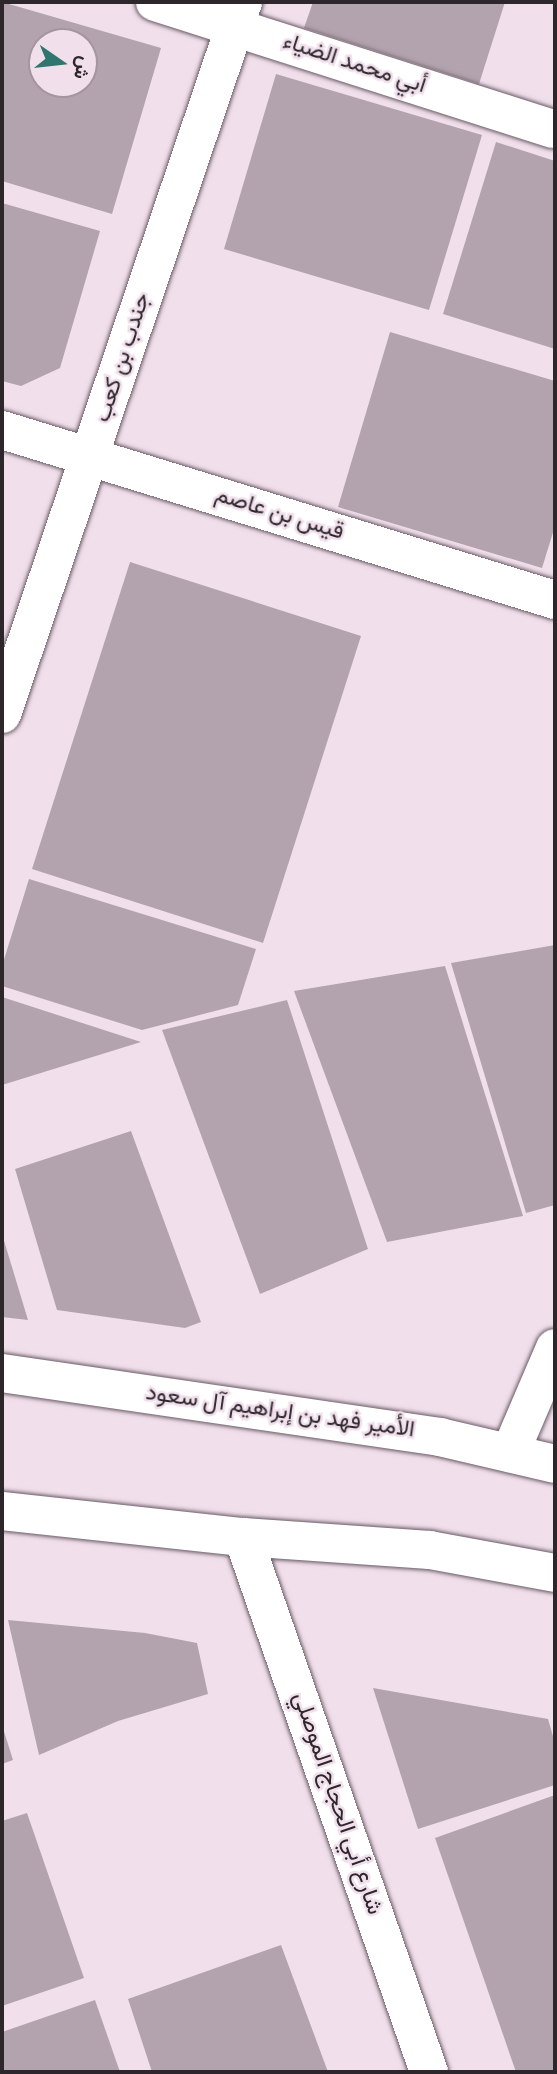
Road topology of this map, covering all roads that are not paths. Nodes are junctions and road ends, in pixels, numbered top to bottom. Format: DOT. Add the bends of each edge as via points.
graph roads {
  1 [pos="155,2"];
  2 [pos="239,14"];
  3 [pos="553,129"];
  4 [pos="2,430"];
  5 [pos="92,457"];
  6 [pos="555,600"];
  7 [pos="2,714"];
  8 [pos="555,1348"];
  9 [pos="2,1373"];
  10 [pos="510,1453"];
  11 [pos="555,1464"];
  12 [pos="2,1511"];
  13 [pos="243,1536"];
  14 [pos="555,1573"];
  15 [pos="429,2072"];
  1 -- 2 [label="street, أبي محمد الضياء"];
  2 -- 3 [label="street, أبي محمد الضياء"];
  2 -- 5 [label="street, جندب بن كعب"];
  4 -- 5 [label="street, قيس بن عاصم"];
  5 -- 6 [label="street, قيس بن عاصم"];
  5 -- 7 [label="street, جندب بن كعب"];
  8 -- 10 [label="street"];
  9 -- 10 [label="street, الأمير فهد بن إبراهيم آل سعود" via="440,1437"];
  10 -- 11 [label="street, الأمير فهد بن إبراهيم آل سعود"];
  12 -- 13 [label="street"];
  13 -- 14 [label="street" via="430,1550"];
  13 -- 15 [label="street, شارع أبي الحجاج الموصلي"];
}
